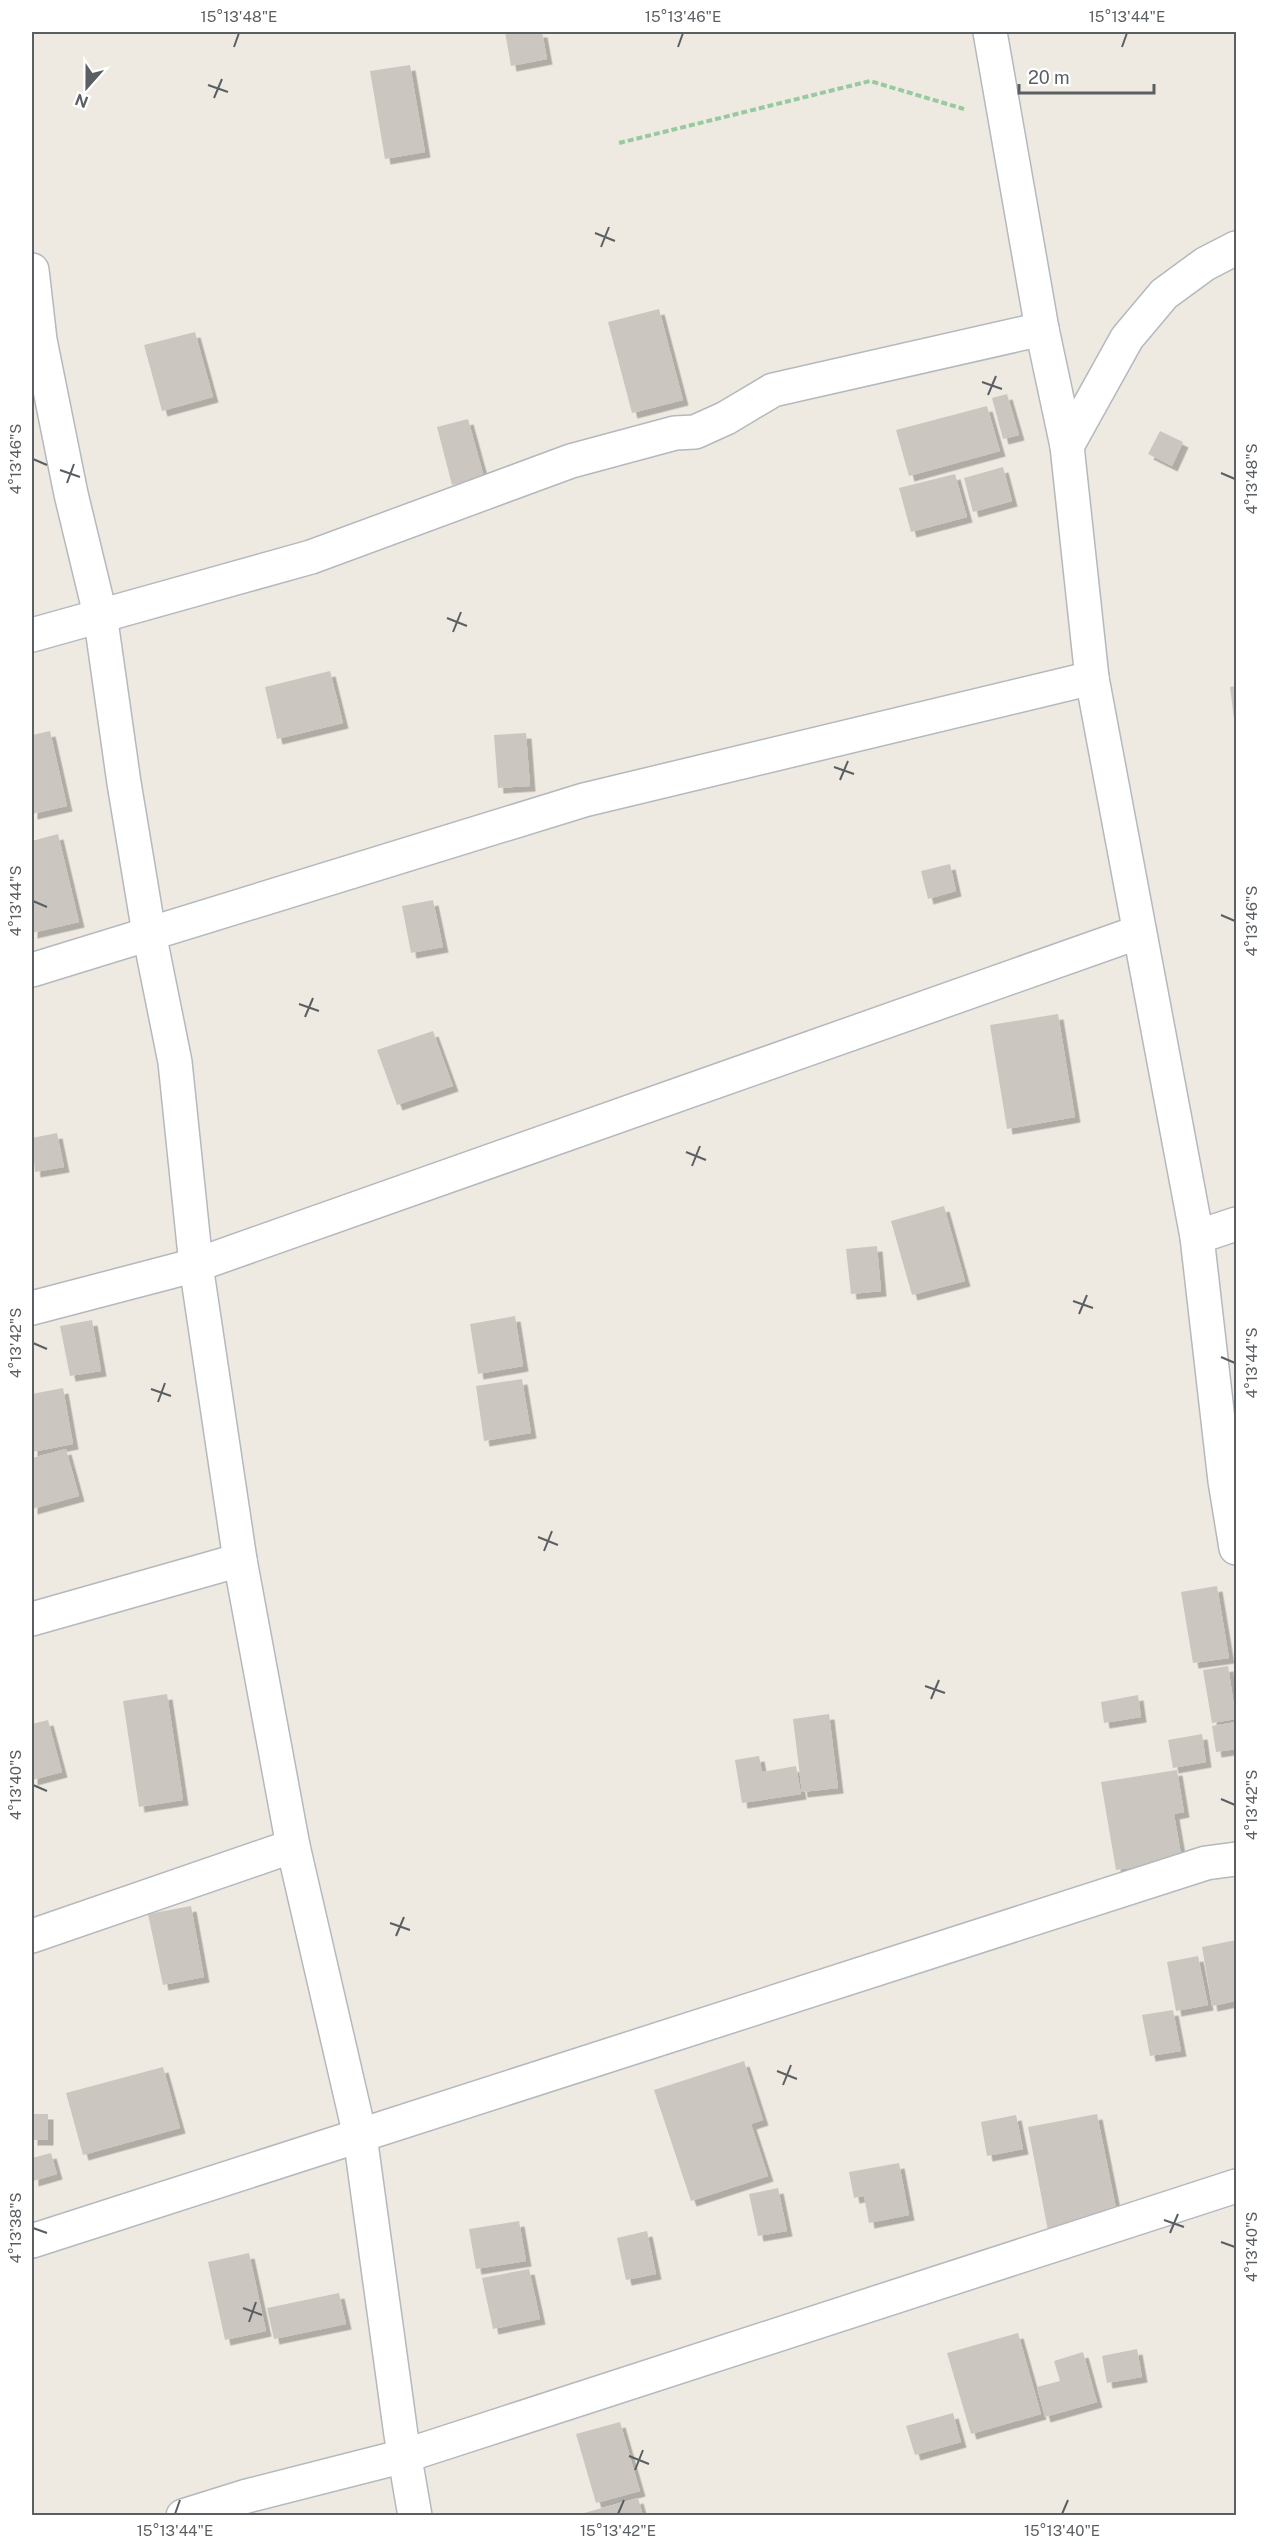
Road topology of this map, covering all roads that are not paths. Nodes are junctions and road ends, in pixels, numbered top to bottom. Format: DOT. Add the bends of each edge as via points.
graph roads {
  1 [pos="990,32"];
  2 [pos="1236,248"];
  3 [pos="32,270"];
  4 [pos="1042,329"];
  5 [pos="36,341"];
  6 [pos="1067,446"];
  7 [pos="100,614"];
  8 [pos="32,634"];
  9 [pos="1092,678"];
  10 [pos="1139,932"];
  11 [pos="149,933"];
  12 [pos="32,970"];
  13 [pos="1236,1224"];
  14 [pos="1197,1237"];
  15 [pos="196,1265"];
  16 [pos="32,1308"];
  17 [pos="1236,1548"];
  18 [pos="240,1560"];
  19 [pos="32,1619"];
  20 [pos="293,1846"];
  21 [pos="1236,1859"];
  22 [pos="32,1936"];
  23 [pos="360,2136"];
  24 [pos="1236,2186"];
  25 [pos="32,2241"];
  26 [pos="404,2456"];
  27 [pos="183,2516"];
  28 [pos="415,2516"];
  1 -- 4 [label="street"];
  2 -- 6 [label="street" via="1205,264 1164,294 1127,338"];
  3 -- 5 [label="street"];
  4 -- 6 [label="street"];
  4 -- 7 [label="street" via="773,390 695,432 675,433 571,461 311,557"];
  5 -- 7 [label="street"];
  6 -- 9 [label="street"];
  7 -- 8 [label="street"];
  7 -- 11 [label="street"];
  9 -- 10 [label="street"];
  9 -- 11 [label="street" via="584,800"];
  10 -- 14 [label="street"];
  10 -- 15 [label="street"];
  11 -- 12 [label="street"];
  11 -- 15 [label="street" via="175,1062"];
  13 -- 14 [label="street"];
  14 -- 17 [label="street"];
  15 -- 16 [label="street"];
  15 -- 18 [label="street"];
  18 -- 19 [label="street"];
  18 -- 20 [label="street"];
  20 -- 22 [label="street"];
  20 -- 23 [label="street"];
  21 -- 23 [label="street" via="1206,1863"];
  23 -- 25 [label="street"];
  23 -- 26 [label="street"];
  24 -- 26 [label="street"];
  26 -- 27 [label="street"];
  26 -- 28 [label="street"];
}
